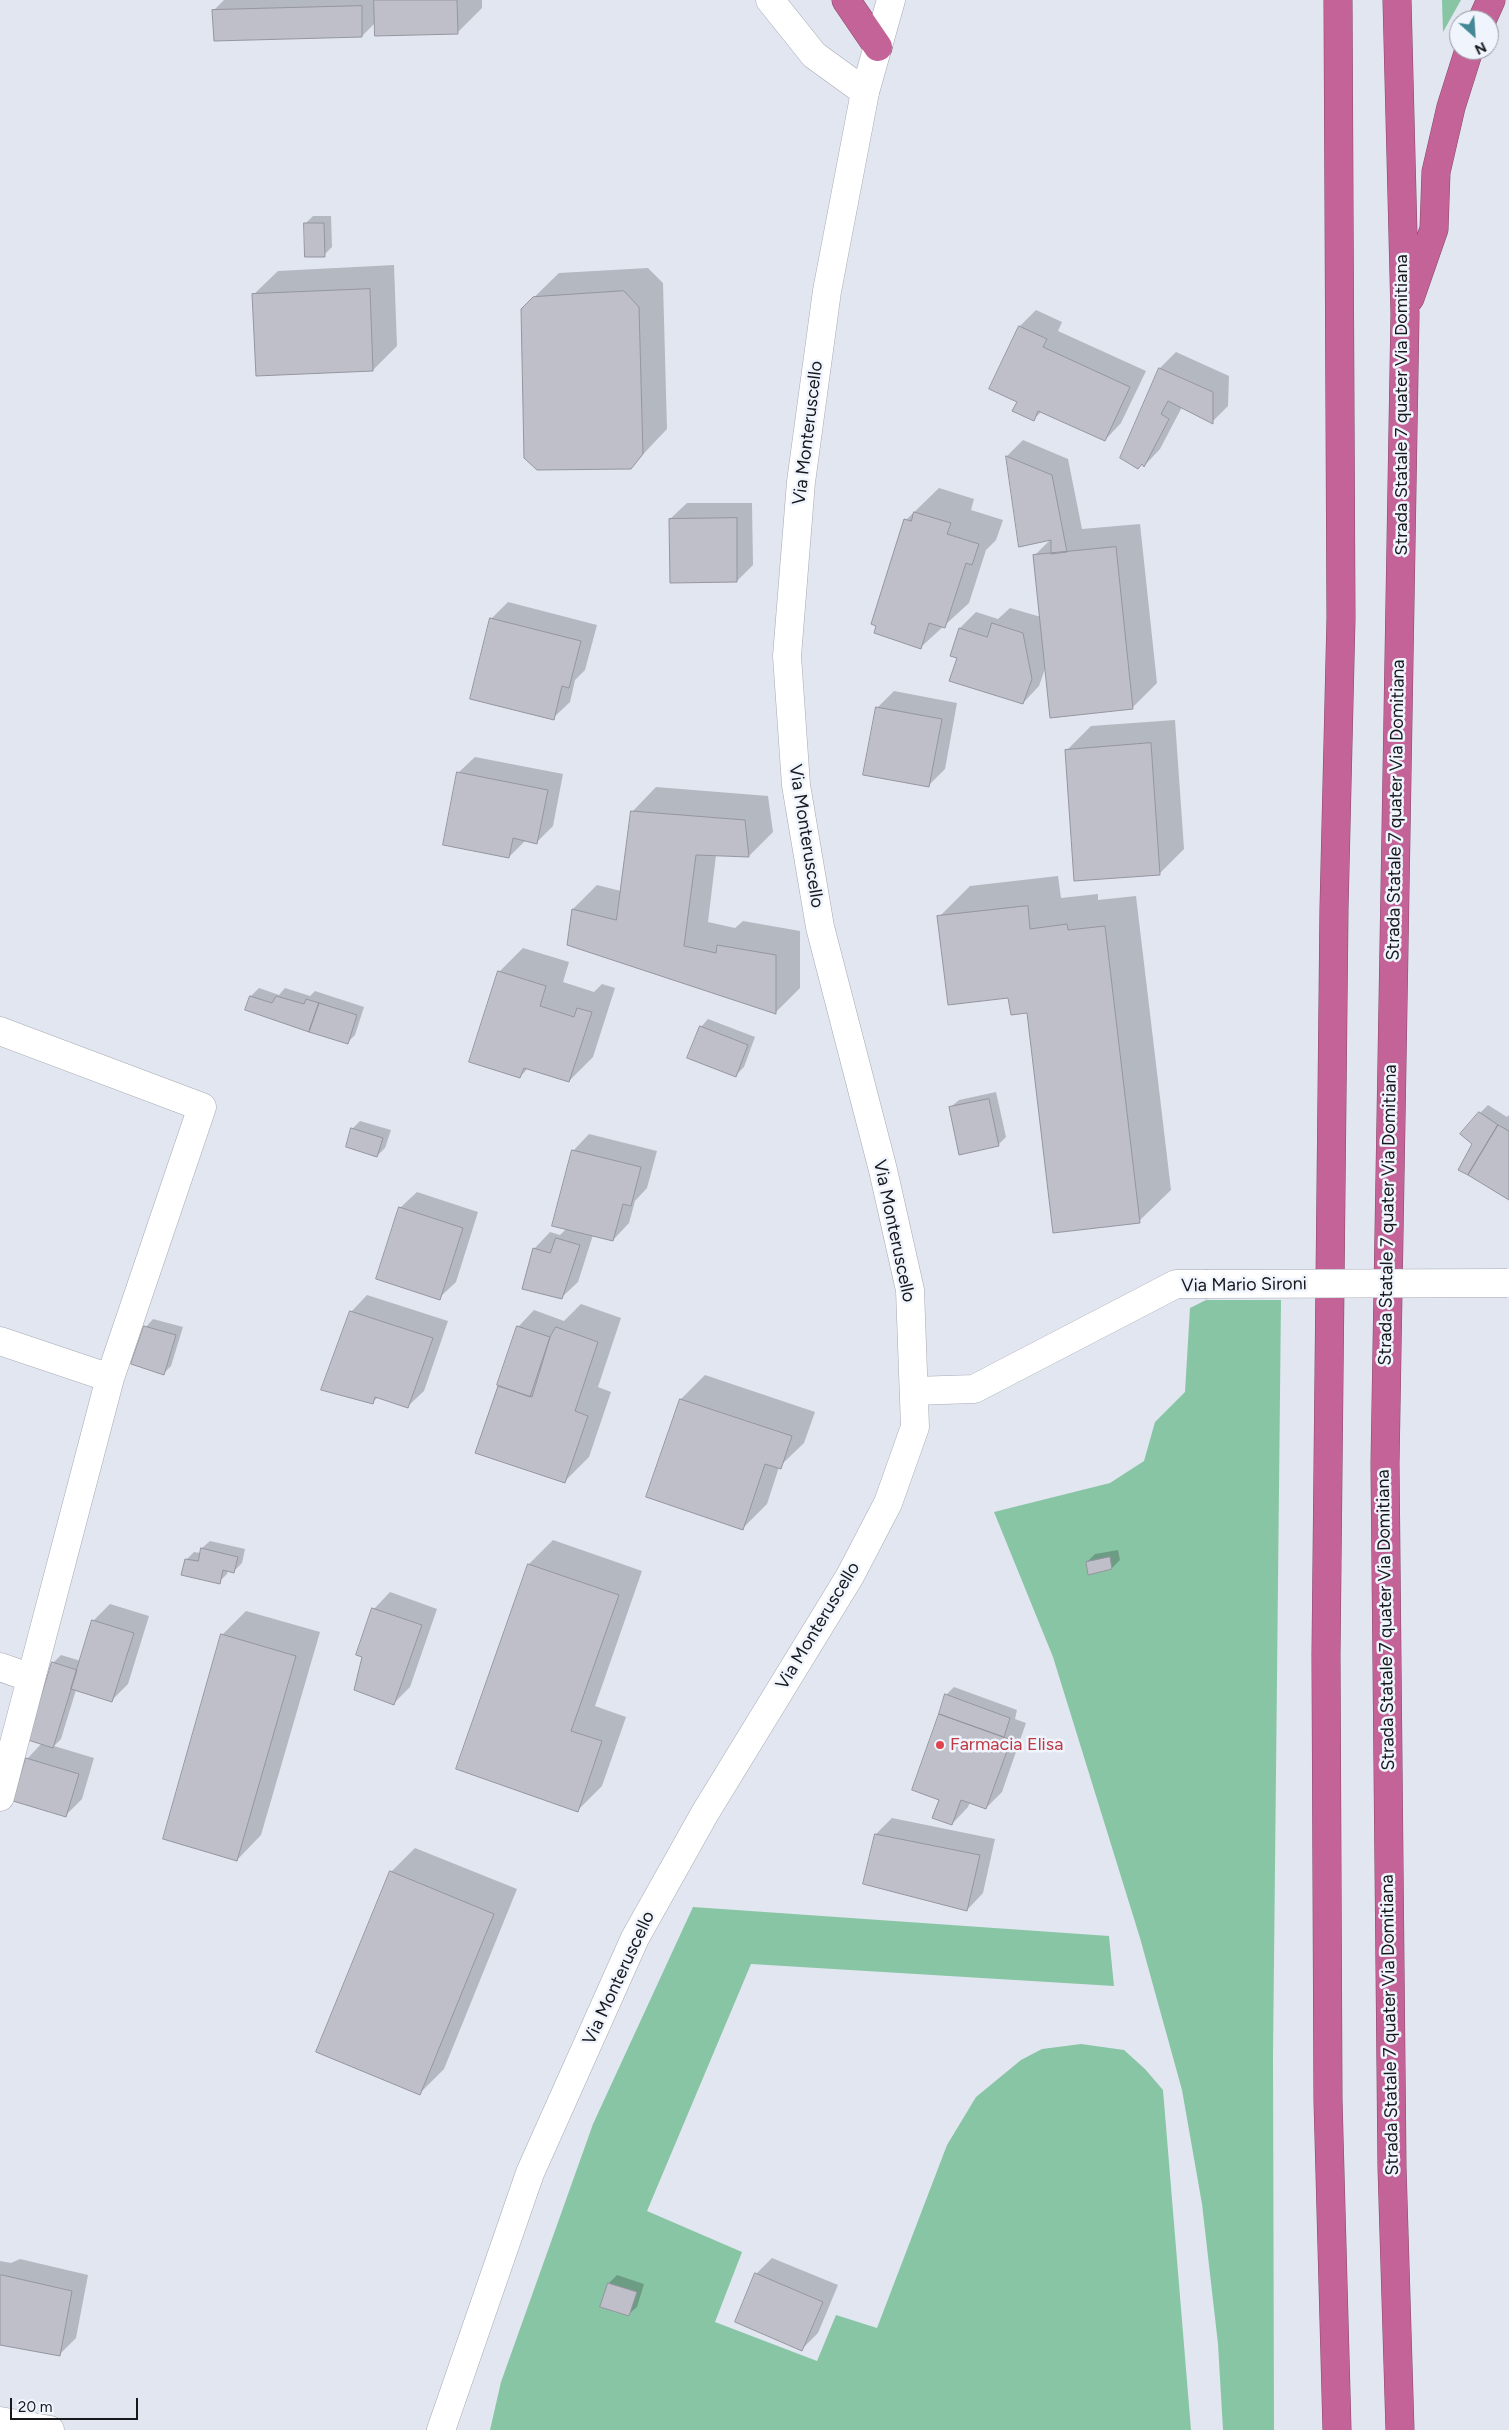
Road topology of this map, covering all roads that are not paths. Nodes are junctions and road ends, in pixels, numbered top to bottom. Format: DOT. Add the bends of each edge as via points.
graph roads {
  1 [pos="770,0"];
  2 [pos="846,0"];
  3 [pos="891,0"];
  4 [pos="1338,0"];
  5 [pos="1397,0"];
  6 [pos="878,47"];
  7 [pos="1466,60"];
  8 [pos="865,92"];
  9 [pos="1405,314"];
  10 [pos="0,1030"];
  11 [pos="1508,1283"];
  12 [pos="0,1341"];
  13 [pos="110,1378"];
  14 [pos="914,1390"];
  15 [pos="0,1667"];
  16 [pos="31,1678"];
  17 [pos="0,1797"];
  18 [pos="0,2421"];
  19 [pos="50,2430"];
  20 [pos="441,2430"];
  21 [pos="1337,2430"];
  22 [pos="1400,2430"];
  1 -- 8 [label="street" via="814,55"];
  2 -- 6 [label="highway"];
  3 -- 6 [label="street, Via Monteruscello"];
  4 -- 21 [label="highway" via="1341,618 1334,909 1326,1654 1328,2100"];
  5 -- 9 [label="highway, Strada Statale 7 quater Via Domitiana"];
  6 -- 8 [label="street, Via Monteruscello"];
  7 -- 9 [label="highway" via="1436,172 1434,229"];
  8 -- 14 [label="street, Via Monteruscello" via="827,291 801,482 787,656 796,786 819,918 910,1290"];
  9 -- 22 [label="highway, Strada Statale 7 quater Via Domitiana" via="1385,1463 1392,2167"];
  10 -- 13 [label="street" via="202,1107"];
  11 -- 14 [label="street, Via Mario Sironi, bridge" via="1176,1284 974,1389"];
  12 -- 13 [label="street"];
  13 -- 16 [label="street"];
  14 -- 20 [label="street, Via Monteruscello" via="915,1427 888,1502 850,1576 705,1813 635,1938 530,2173"];
  15 -- 16 [label="street"];
  16 -- 17 [label="street"];
  18 -- 19 [label="street"];
}
